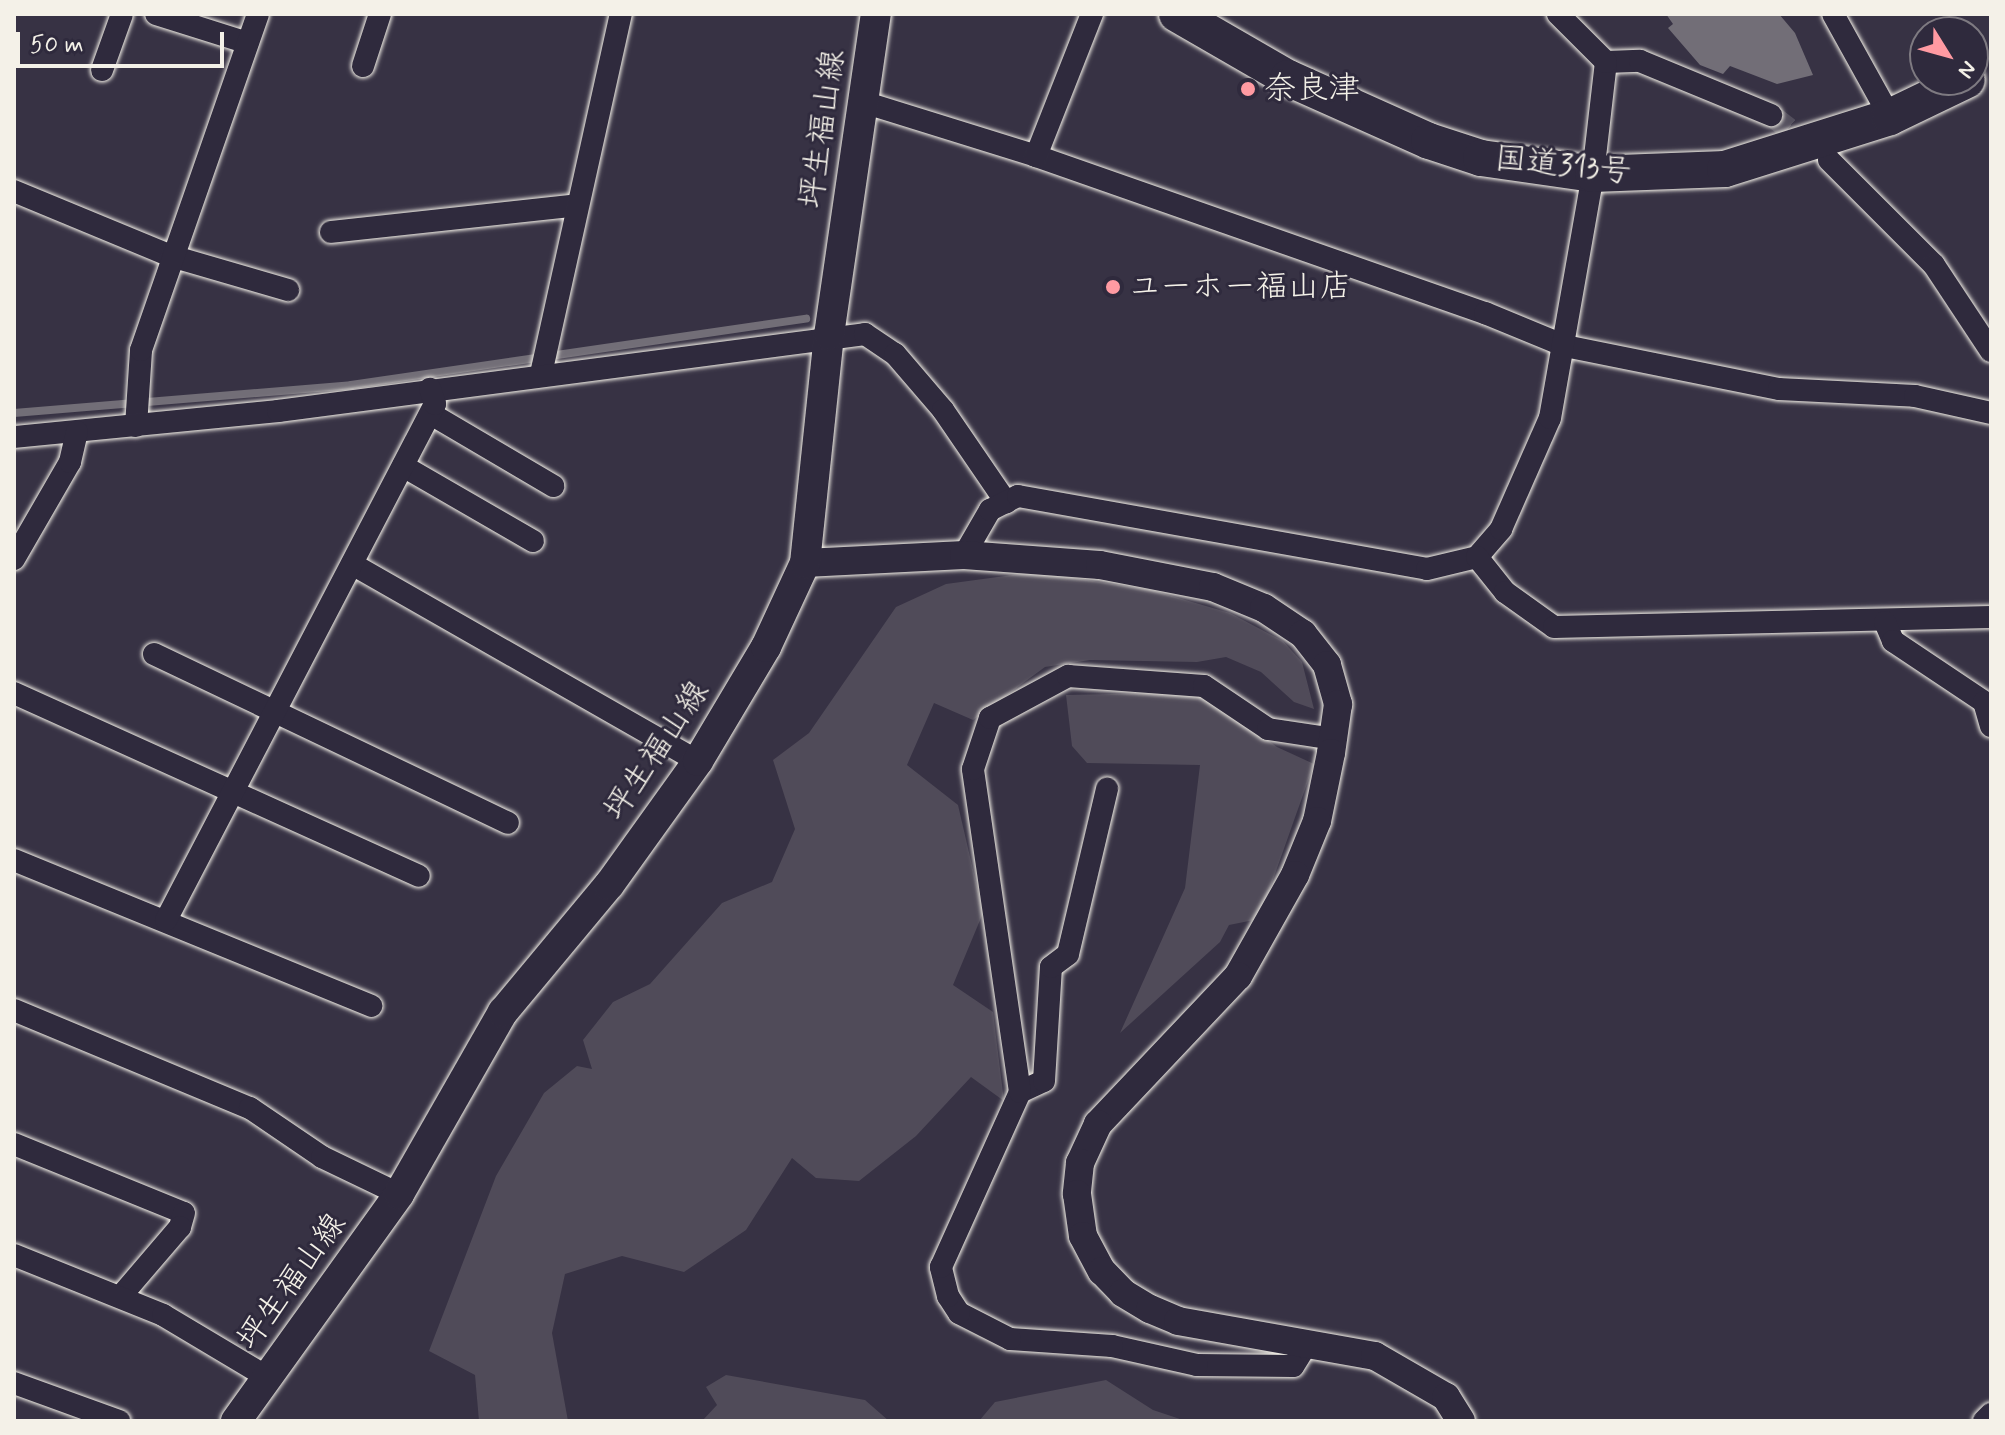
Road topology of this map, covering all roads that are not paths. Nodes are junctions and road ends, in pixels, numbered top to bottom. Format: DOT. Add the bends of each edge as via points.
graph roads {
  1 [pos="122,14"];
  2 [pos="156,14"];
  3 [pos="258,14"];
  4 [pos="380,14"];
  5 [pos="621,14"];
  6 [pos="876,14"];
  7 [pos="1092,14"];
  8 [pos="1177,14"];
  9 [pos="1558,14"];
  10 [pos="1833,14"];
  11 [pos="248,43"];
  12 [pos="1606,62"];
  13 [pos="363,66"];
  14 [pos="102,70"];
  15 [pos="1934,96"];
  16 [pos="863,102"];
  17 [pos="1771,115"];
  18 [pos="1890,117"];
  19 [pos="1036,156"];
  20 [pos="1829,160"];
  21 [pos="1593,174"];
  22 [pos="14,191"];
  23 [pos="578,205"];
  24 [pos="331,232"];
  25 [pos="171,256"];
  26 [pos="288,290"];
  27 [pos="829,335"];
  28 [pos="1565,346"];
  29 [pos="1991,351"];
  30 [pos="541,373"];
  31 [pos="430,389"];
  32 [pos="1991,413"];
  33 [pos="431,414"];
  34 [pos="136,422"];
  35 [pos="77,432"];
  36 [pos="14,437"];
  37 [pos="403,466"];
  38 [pos="553,486"];
  39 [pos="1006,502"];
  40 [pos="533,541"];
  41 [pos="964,555"];
  42 [pos="1477,557"];
  43 [pos="14,559"];
  44 [pos="805,563"];
  45 [pos="352,564"];
  46 [pos="1991,617"];
  47 [pos="1885,622"];
  48 [pos="154,654"];
  49 [pos="14,693"];
  50 [pos="276,710"];
  51 [pos="1991,726"];
  52 [pos="1333,739"];
  53 [pos="698,761"];
  54 [pos="1107,789"];
  55 [pos="233,791"];
  56 [pos="508,823"];
  57 [pos="14,860"];
  58 [pos="419,876"];
  59 [pos="166,920"];
  60 [pos="371,1006"];
  61 [pos="14,1010"];
  62 [pos="1020,1092"];
  63 [pos="14,1144"];
  64 [pos="399,1194"];
  65 [pos="14,1255"];
  66 [pos="120,1297"];
  67 [pos="1307,1344"];
  68 [pos="267,1377"];
  69 [pos="14,1383"];
  70 [pos="1991,1414"];
  71 [pos="119,1421"];
  72 [pos="236,1421"];
  73 [pos="1461,1421"];
  74 [pos="1984,1421"];
  1 -- 14 [label="street"];
  2 -- 11 [label="street"];
  3 -- 11 [label="street"];
  4 -- 13 [label="street"];
  5 -- 23 [label="street"];
  6 -- 16 [label="main road, 坪生福山線"];
  7 -- 19 [label="street"];
  8 -- 21 [label="highway, 国道313号" via="1288,78 1429,141 1481,158"];
  9 -- 12 [label="street"];
  10 -- 18 [label="street"];
  11 -- 25 [label="street"];
  12 -- 17 [label="street" via="1640,61"];
  12 -- 21 [label="street"];
  15 -- 18 [label="highway, 国道313号"];
  16 -- 19 [label="street"];
  16 -- 27 [label="main road, 坪生福山線"];
  18 -- 21 [label="highway, 国道313号" via="1725,169"];
  19 -- 28 [label="street" via="1485,313"];
  20 -- 29 [label="street" via="1934,265"];
  21 -- 28 [label="street"];
  22 -- 25 [label="street"];
  23 -- 24 [label="street"];
  23 -- 30 [label="street"];
  25 -- 26 [label="street"];
  25 -- 34 [label="street" via="141,350"];
  27 -- 30 [label="street"];
  27 -- 39 [label="street" via="865,334 895,354 943,410"];
  27 -- 44 [label="main road, 坪生福山線"];
  28 -- 32 [label="street" via="1779,389 1915,396"];
  28 -- 42 [label="street" via="1550,418 1501,529"];
  30 -- 31 [label="street"];
  31 -- 33 [label="street" via="435,404"];
  31 -- 34 [label="street"];
  33 -- 37 [label="street"];
  33 -- 38 [label="street"];
  34 -- 35 [label="street"];
  35 -- 36 [label="street"];
  35 -- 43 [label="street" via="70,462"];
  37 -- 40 [label="street"];
  37 -- 45 [label="street"];
  39 -- 41 [label="street" via="990,510"];
  39 -- 42 [label="street" via="1018,496 1427,569"];
  41 -- 44 [label="street"];
  41 -- 52 [label="street" via="1100,565 1213,587 1264,608 1303,634 1327,665 1338,704"];
  42 -- 47 [label="street" via="1505,592 1554,627"];
  44 -- 53 [label="main road, 坪生福山線" via="766,647"];
  45 -- 50 [label="street"];
  45 -- 53 [label="street"];
  46 -- 47 [label="street"];
  47 -- 51 [label="street" via="1893,641 1984,702"];
  48 -- 50 [label="street"];
  49 -- 55 [label="street"];
  50 -- 55 [label="street"];
  50 -- 56 [label="street"];
  52 -- 62 [label="street" via="1268,729 1204,686 1068,676 990,718 973,769"];
  52 -- 67 [label="street" via="1317,821 1270,923 1238,976 1194,1029 1136,1078 1098,1124 1080,1163 1077,1194 1083,1236 1102,1271 1123,1293 1178,1321"];
  53 -- 64 [label="main road, 坪生福山線" via="609,885 503,1012"];
  54 -- 62 [label="street" via="1068,954 1051,967 1044,1081"];
  55 -- 58 [label="street"];
  55 -- 59 [label="street"];
  57 -- 59 [label="street"];
  59 -- 60 [label="street"];
  61 -- 64 [label="street" via="250,1108 322,1157"];
  62 -- 67 [label="street" via="941,1267 948,1296 959,1313 1010,1339 1112,1346 1197,1365 1293,1366"];
  63 -- 66 [label="street" via="184,1213 180,1227"];
  64 -- 68 [label="main road, 坪生福山線"];
  65 -- 66 [label="street"];
  66 -- 68 [label="street" via="163,1315"];
  67 -- 73 [label="street" via="1375,1356 1411,1373 1446,1397"];
  68 -- 72 [label="main road, 坪生福山線"];
  69 -- 71 [label="street"];
  70 -- 74 [label="street"];
}
